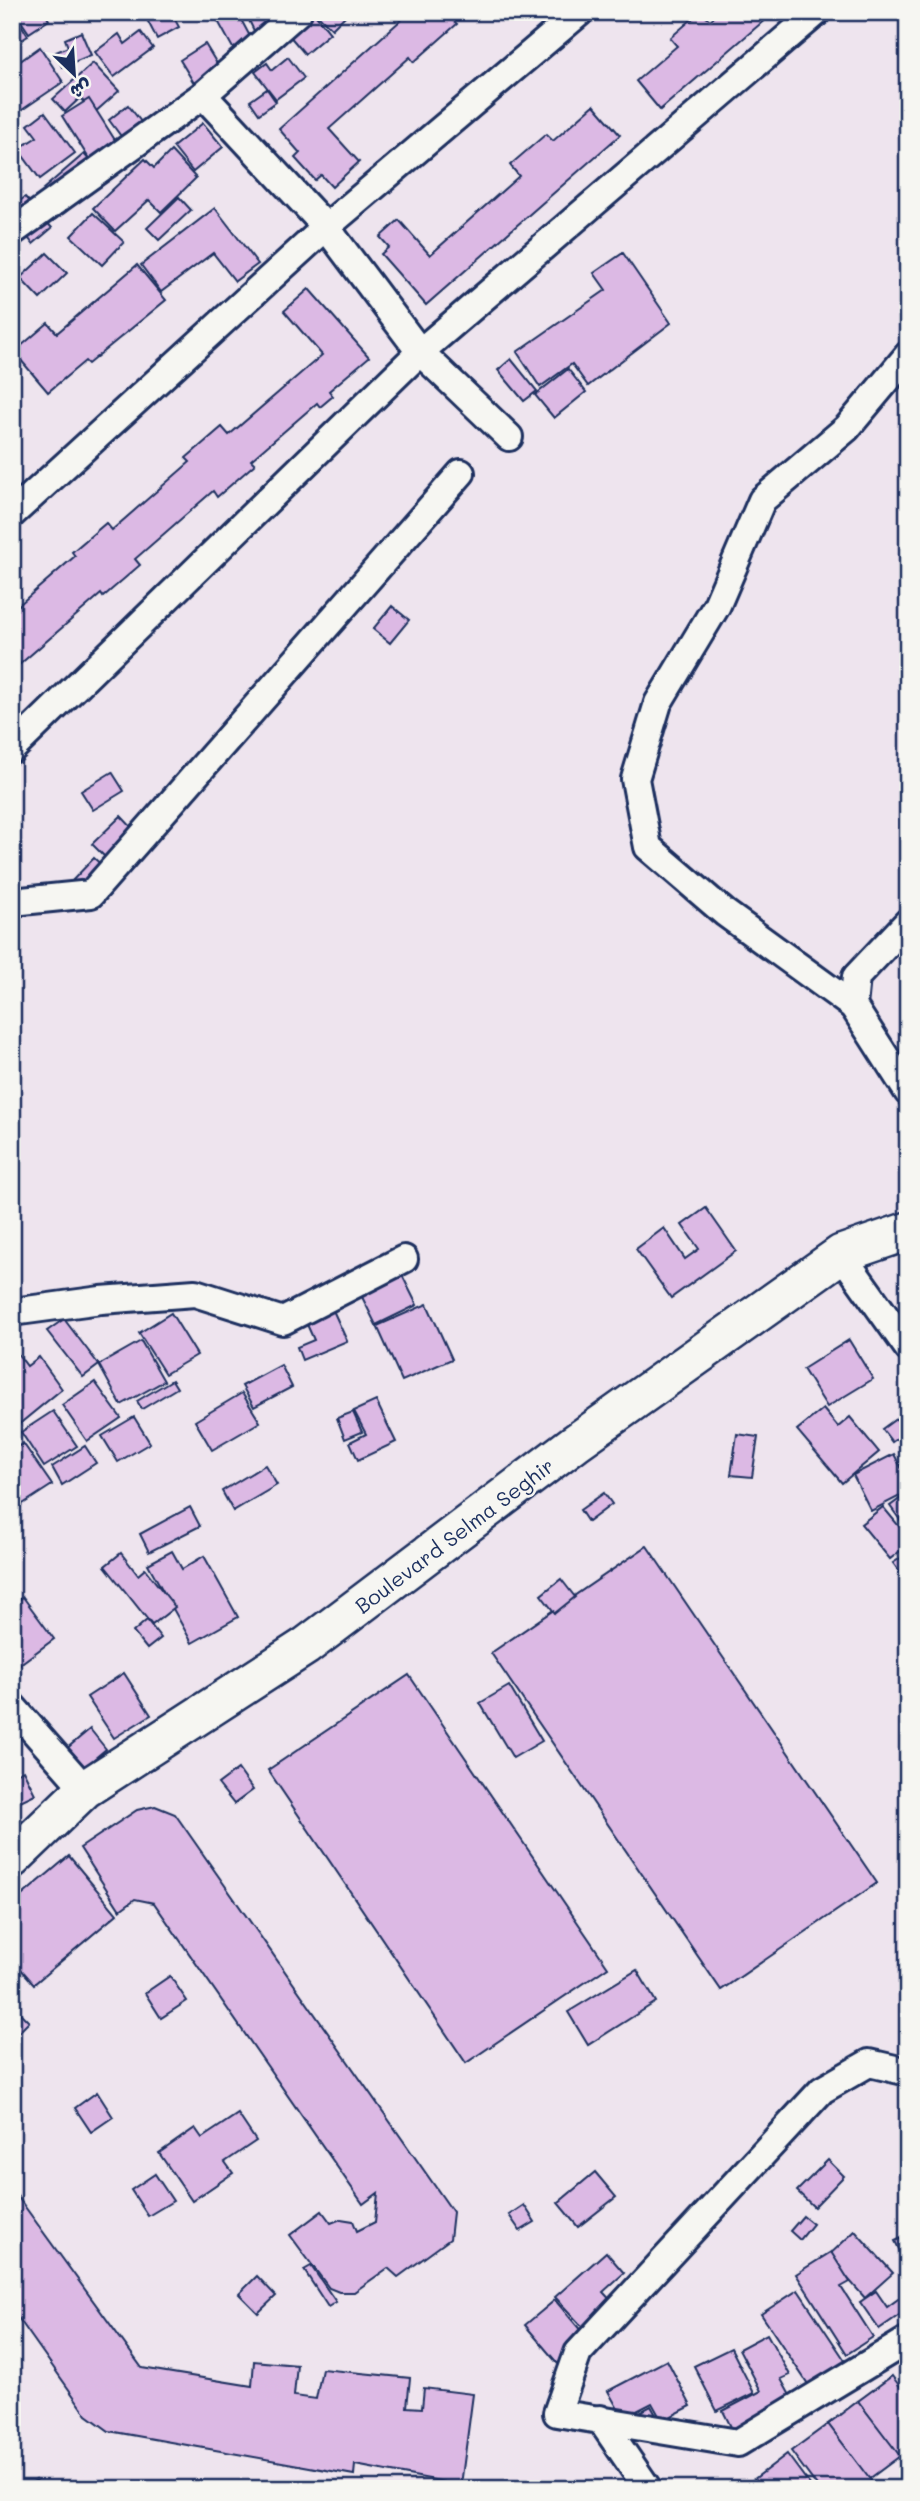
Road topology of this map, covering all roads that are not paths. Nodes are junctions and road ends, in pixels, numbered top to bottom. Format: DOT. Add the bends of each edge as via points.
graph roads {
  1 [pos="298,12"];
  2 [pos="580,12"];
  3 [pos="817,12"];
  4 [pos="203,95"];
  5 [pos="326,227"];
  6 [pos="12,232"];
  7 [pos="420,352"];
  8 [pos="908,355"];
  9 [pos="509,437"];
  10 [pos="461,473"];
  11 [pos="12,514"];
  12 [pos="12,748"];
  13 [pos="12,902"];
  14 [pos="908,922"];
  15 [pos="853,1006"];
  16 [pos="908,1091"];
  17 [pos="908,1231"];
  18 [pos="841,1254"];
  19 [pos="404,1259"];
  20 [pos="12,1312"];
  21 [pos="908,1348"];
  22 [pos="12,1706"];
  23 [pos="85,1789"];
  24 [pos="12,1859"];
  25 [pos="908,2072"];
  26 [pos="908,2340"];
  27 [pos="600,2419"];
  28 [pos="648,2489"];
  1 -- 4 [label="street"];
  2 -- 5 [label="street"];
  3 -- 7 [label="street"];
  4 -- 5 [label="street"];
  4 -- 6 [label="street"];
  5 -- 7 [label="street"];
  5 -- 11 [label="street"];
  7 -- 9 [label="street"];
  7 -- 12 [label="street"];
  8 -- 15 [label="street" via="847,428 762,500 717,605 658,703 635,779 648,847 725,913"];
  10 -- 13 [label="street" via="91,894"];
  14 -- 15 [label="street" via="856,977"];
  15 -- 16 [label="street"];
  17 -- 18 [label="main road, Boulevard Selma Seghir"];
  18 -- 21 [label="street"];
  18 -- 23 [label="main road, Boulevard Selma Seghir" via="575,1443 306,1646"];
  19 -- 20 [label="street" via="283,1321 195,1293"];
  22 -- 23 [label="street"];
  23 -- 24 [label="main road, Boulevard Selma Seghir"];
  25 -- 27 [label="street" via="869,2063 822,2090 578,2353 557,2413"];
  26 -- 27 [label="street" via="738,2443"];
  27 -- 28 [label="street"];
}
